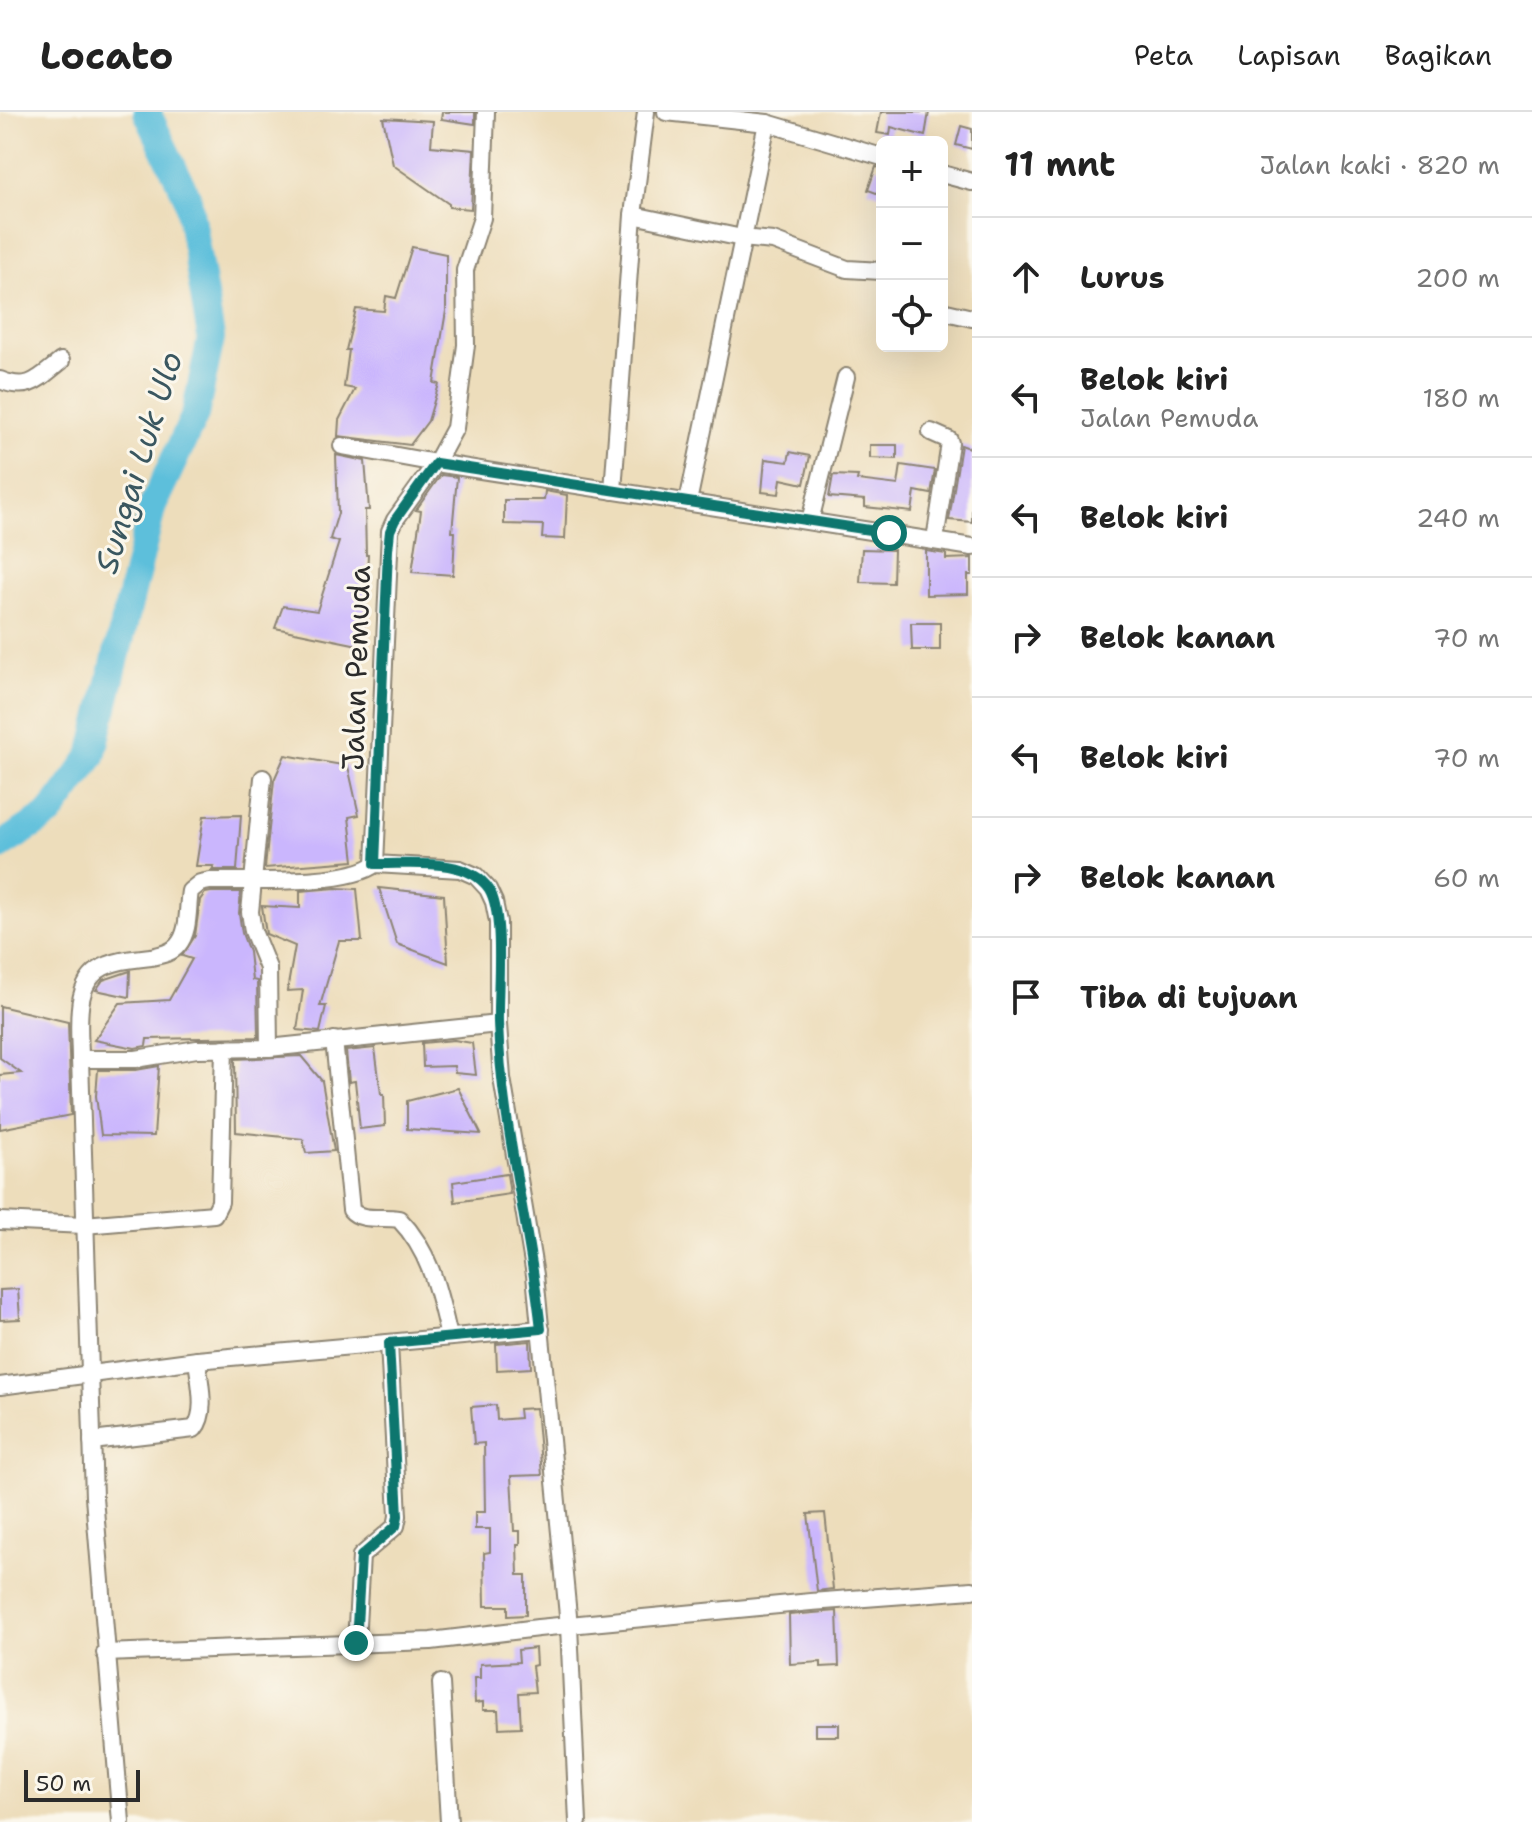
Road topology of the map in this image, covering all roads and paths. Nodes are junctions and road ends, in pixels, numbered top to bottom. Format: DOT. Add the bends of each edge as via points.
graph roads {
  1 [pos="486,112"];
  2 [pos="646,112"];
  3 [pos="666,112"];
  4 [pos="767,123"];
  5 [pos="876,155"];
  6 [pos="948,176"];
  7 [pos="972,182"];
  8 [pos="633,215"];
  9 [pos="742,238"];
  10 [pos="876,271"];
  11 [pos="948,312"];
  12 [pos="972,318"];
  13 [pos="61,361"];
  14 [pos="846,377"];
  15 [pos="0,380"];
  16 [pos="931,432"];
  17 [pos="342,446"];
  18 [pos="436,463"];
  19 [pos="613,491"];
  20 [pos="688,502"];
  21 [pos="810,521"];
  22 [pos="935,540"];
  23 [pos="972,547"];
  24 [pos="263,778"];
  25 [pos="375,864"];
  26 [pos="253,879"];
  27 [pos="498,1024"];
  28 [pos="334,1040"];
  29 [pos="224,1048"];
  30 [pos="269,1048"];
  31 [pos="80,1059"];
  32 [pos="0,1221"];
  33 [pos="84,1225"];
  34 [pos="541,1329"];
  35 [pos="449,1337"];
  36 [pos="389,1343"];
  37 [pos="197,1360"];
  38 [pos="89,1376"];
  39 [pos="0,1386"];
  40 [pos="92,1441"];
  41 [pos="972,1590"];
  42 [pos="569,1626"];
  43 [pos="356,1643"];
  44 [pos="105,1653"];
  45 [pos="441,1683"];
  46 [pos="121,1822"];
  47 [pos="449,1822"];
  48 [pos="578,1822"];
  1 -- 18 [label="street, Jalan Pemuda" via="482,218 465,270 463,376 455,428"];
  2 -- 8 [label="street"];
  3 -- 4 [label="street"];
  4 -- 5 [label="street"];
  4 -- 9 [label="street"];
  6 -- 7 [label="street"];
  8 -- 9 [label="street"];
  8 -- 19 [label="street"];
  9 -- 10 [label="street" via="773,241 847,269"];
  9 -- 20 [label="street"];
  11 -- 12 [label="street"];
  13 -- 15 [label="street" via="25,385"];
  14 -- 21 [label="street"];
  16 -- 22 [label="street" via="950,443"];
  17 -- 18 [label="street"];
  18 -- 19 [label="street"];
  18 -- 25 [label="street, Jalan Pemuda" via="390,531"];
  19 -- 20 [label="street"];
  20 -- 21 [label="street"];
  21 -- 22 [label="street"];
  22 -- 23 [label="street"];
  24 -- 26 [label="street"];
  25 -- 26 [label="street" via="343,877"];
  25 -- 27 [label="street" via="460,869 488,889 498,922"];
  26 -- 30 [label="street" via="250,922 268,968"];
  26 -- 31 [label="street" via="200,883 190,891 187,924 173,950 104,966 91,976 81,998"];
  27 -- 28 [label="street"];
  27 -- 34 [label="street"];
  28 -- 30 [label="street"];
  28 -- 35 [label="street" via="351,1210 360,1217 399,1219 407,1228 434,1276"];
  29 -- 30 [label="street"];
  29 -- 31 [label="street" via="136,1059"];
  29 -- 33 [label="street" via="220,1202 214,1214"];
  31 -- 33 [label="street"];
  32 -- 33 [label="street"];
  33 -- 38 [label="street"];
  34 -- 35 [label="street"];
  34 -- 42 [label="street"];
  35 -- 36 [label="street"];
  36 -- 37 [label="street"];
  36 -- 43 [label="street" via="398,1516 396,1526 361,1556"];
  37 -- 38 [label="street"];
  37 -- 40 [label="street" via="201,1409 194,1429"];
  38 -- 39 [label="street"];
  38 -- 40 [label="street"];
  40 -- 44 [label="street"];
  41 -- 42 [label="street"];
  42 -- 43 [label="street"];
  42 -- 48 [label="street"];
  43 -- 44 [label="street"];
  44 -- 46 [label="street"];
  45 -- 47 [label="street"];
}
